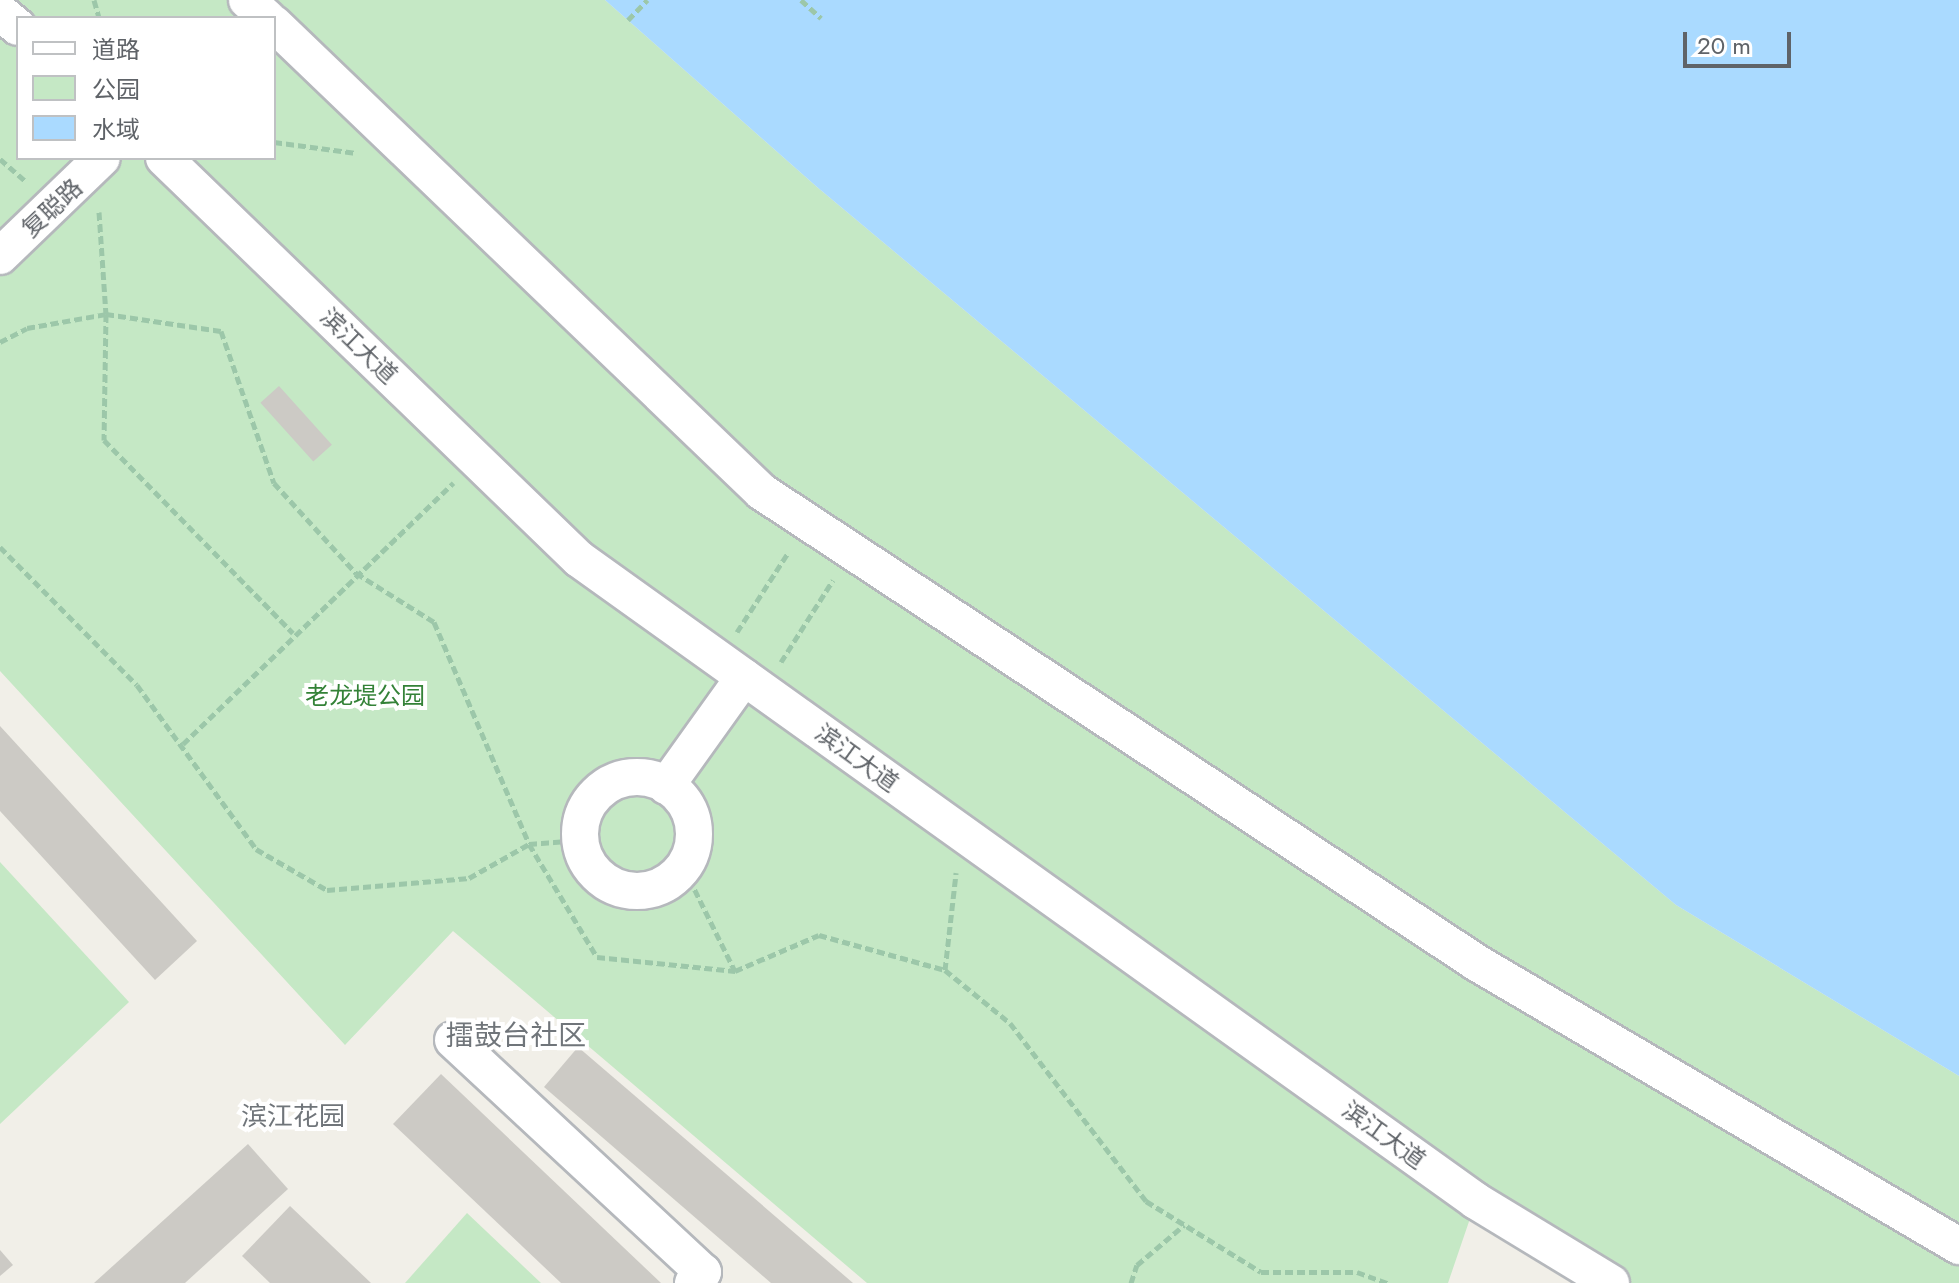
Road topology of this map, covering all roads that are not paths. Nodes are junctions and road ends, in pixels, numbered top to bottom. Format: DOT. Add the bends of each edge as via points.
graph roads {
  1 [pos="247,0"];
  2 [pos="0,12"];
  3 [pos="265,16"];
  4 [pos="16,25"];
  5 [pos="276,26"];
  6 [pos="166,160"];
  7 [pos="99,162"];
  8 [pos="0,256"];
  9 [pos="742,676"];
  10 [pos="666,786"];
  11 [pos="453,1040"];
  12 [pos="1959,1246"];
  13 [pos="704,1279"];
  14 [pos="1611,1283"];
  1 -- 3 [label="street"];
  2 -- 4 [label="street"];
  5 -- 12 [label="street" via="762,492 1477,963"];
  6 -- 9 [label="street, 滨江大道" via="579,559"];
  7 -- 8 [label="street, 复聪路"];
  9 -- 10 [label="street"];
  9 -- 14 [label="street, 滨江大道" via="1476,1201"];
  10 -- 10 [label="street" via="690,814 692,851 684,868 652,890 632,892 597,875 580,840 588,805 607,787 632,778"];
  11 -- 13 [label="street"];
}
